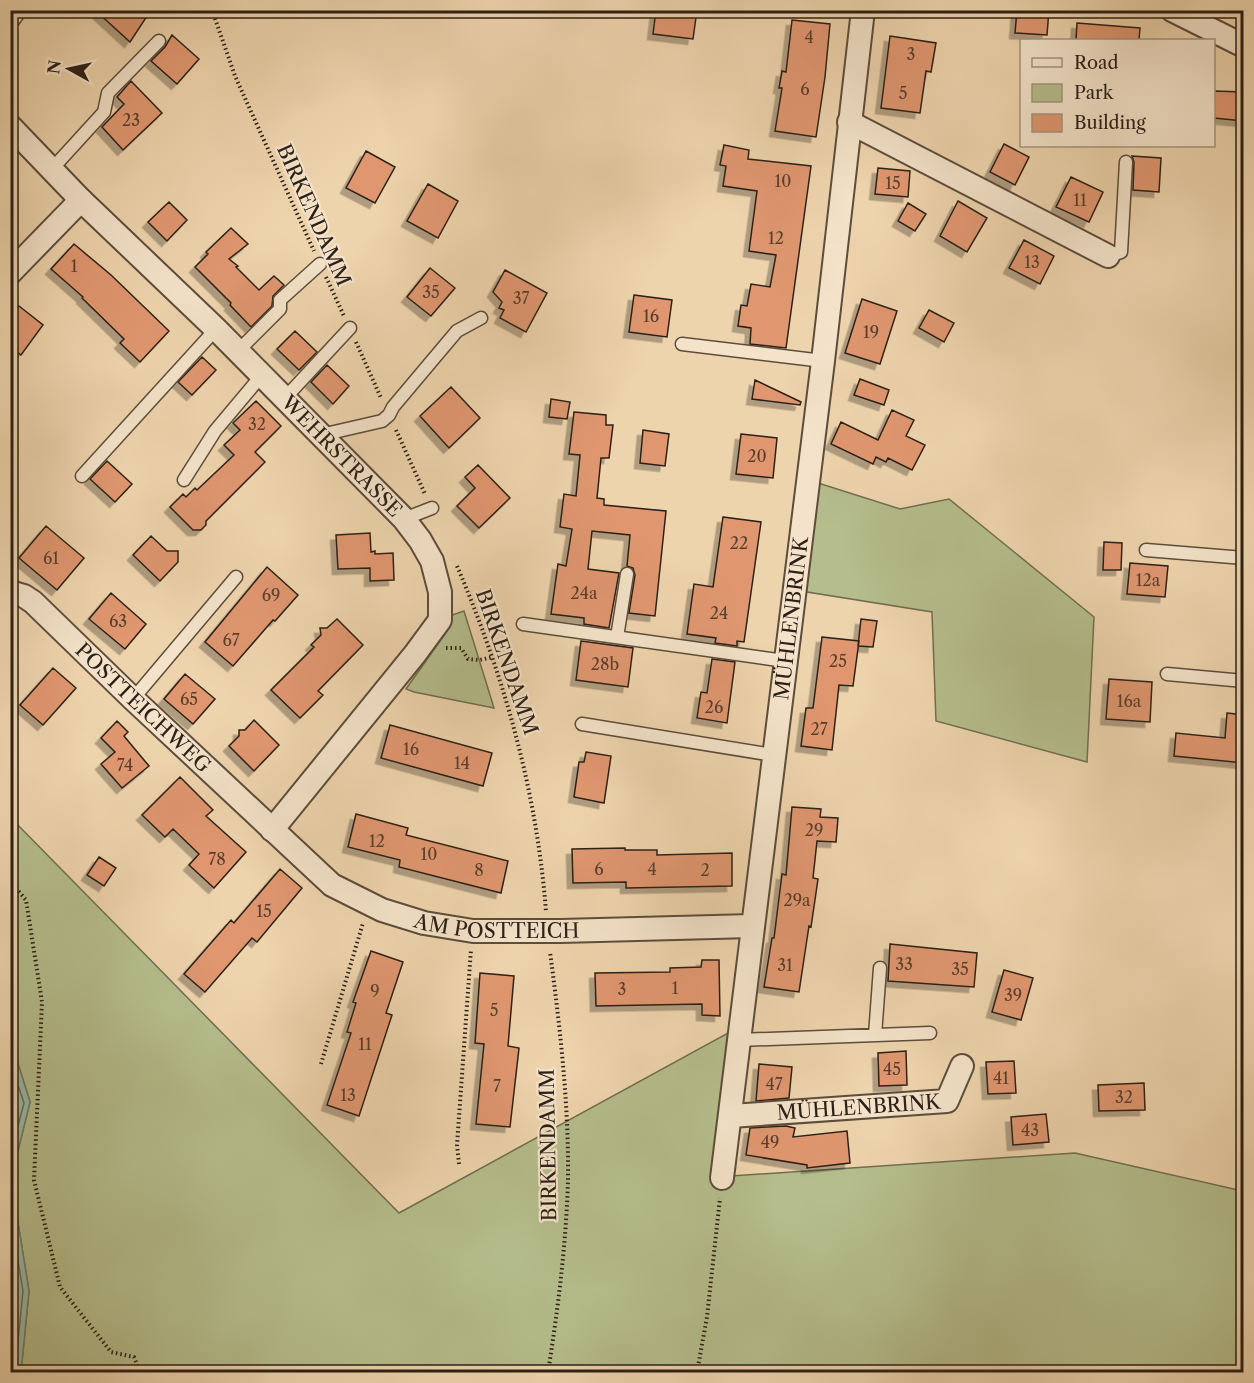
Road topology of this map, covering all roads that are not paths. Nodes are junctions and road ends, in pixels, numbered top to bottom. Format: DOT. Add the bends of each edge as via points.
graph roads {
  1 [pos="21,10"];
  2 [pos="863,10"];
  3 [pos="1172,10"];
  4 [pos="10,26"];
  5 [pos="159,41"];
  6 [pos="1244,45"];
  7 [pos="849,122"];
  8 [pos="10,126"];
  9 [pos="1126,162"];
  10 [pos="52,169"];
  11 [pos="81,200"];
  12 [pos="1108,256"];
  13 [pos="321,264"];
  14 [pos="10,273"];
  15 [pos="481,318"];
  16 [pos="216,328"];
  17 [pos="350,328"];
  18 [pos="682,344"];
  19 [pos="238,351"];
  20 [pos="823,360"];
  21 [pos="262,375"];
  22 [pos="285,398"];
  23 [pos="321,435"];
  24 [pos="82,476"];
  25 [pos="184,480"];
  26 [pos="432,507"];
  27 [pos="404,519"];
  28 [pos="1146,550"];
  29 [pos="1244,558"];
  30 [pos="627,574"];
  31 [pos="236,577"];
  32 [pos="10,592"];
  33 [pos="523,624"];
  34 [pos="617,637"];
  35 [pos="785,661"];
  36 [pos="1167,674"];
  37 [pos="1244,681"];
  38 [pos="133,699"];
  39 [pos="582,724"];
  40 [pos="773,755"];
  41 [pos="272,830"];
  42 [pos="752,926"];
  43 [pos="880,968"];
  44 [pos="930,1033"];
  45 [pos="875,1035"];
  46 [pos="739,1040"];
  47 [pos="962,1066"];
  48 [pos="731,1116"];
  49 [pos="722,1178"];
  1 -- 4 [label="lane"];
  2 -- 7 [label="street, MÜHLENBRINK"];
  3 -- 6 [label="street"];
  5 -- 10 [label="lane" via="108,93 104,112"];
  7 -- 12 [label="street"];
  7 -- 20 [label="street, MÜHLENBRINK"];
  8 -- 10 [label="street, WEHRSTRASSE"];
  9 -- 12 [label="lane" via="1121,252"];
  10 -- 11 [label="street, WEHRSTRASSE"];
  11 -- 14 [label="street"];
  11 -- 16 [label="street, WEHRSTRASSE"];
  13 -- 19 [label="lane" via="280,300 280,309"];
  15 -- 23 [label="lane" via="457,331 382,421"];
  16 -- 19 [label="street, WEHRSTRASSE"];
  16 -- 24 [label="lane"];
  17 -- 22 [label="lane"];
  18 -- 20 [label="lane"];
  19 -- 21 [label="street, WEHRSTRASSE"];
  20 -- 35 [label="street, MÜHLENBRINK"];
  21 -- 22 [label="street, WEHRSTRASSE"];
  21 -- 25 [label="lane" via="215,431"];
  22 -- 23 [label="street, WEHRSTRASSE"];
  23 -- 27 [label="street, WEHRSTRASSE"];
  26 -- 27 [label="lane"];
  27 -- 41 [label="street, WEHRSTRASSE" via="432,561 440,592 440,620"];
  28 -- 29 [label="lane"];
  30 -- 34 [label="lane"];
  31 -- 38 [label="lane"];
  32 -- 38 [label="street, POSTTEICHWEG" via="33,602"];
  33 -- 34 [label="lane"];
  34 -- 35 [label="lane"];
  35 -- 40 [label="street, MÜHLENBRINK"];
  36 -- 37 [label="lane"];
  38 -- 41 [label="street, POSTTEICHWEG"];
  39 -- 40 [label="lane"];
  40 -- 42 [label="street, MÜHLENBRINK"];
  41 -- 42 [label="street, AM POSTTEICH" via="332,885 369,905 424,923 473,931"];
  42 -- 46 [label="street, MÜHLENBRINK"];
  43 -- 45 [label="lane"];
  44 -- 45 [label="lane"];
  45 -- 46 [label="lane"];
  46 -- 48 [label="street, MÜHLENBRINK"];
  47 -- 48 [label="street, MÜHLENBRINK" via="947,1101"];
  48 -- 49 [label="street, MÜHLENBRINK"];
}
